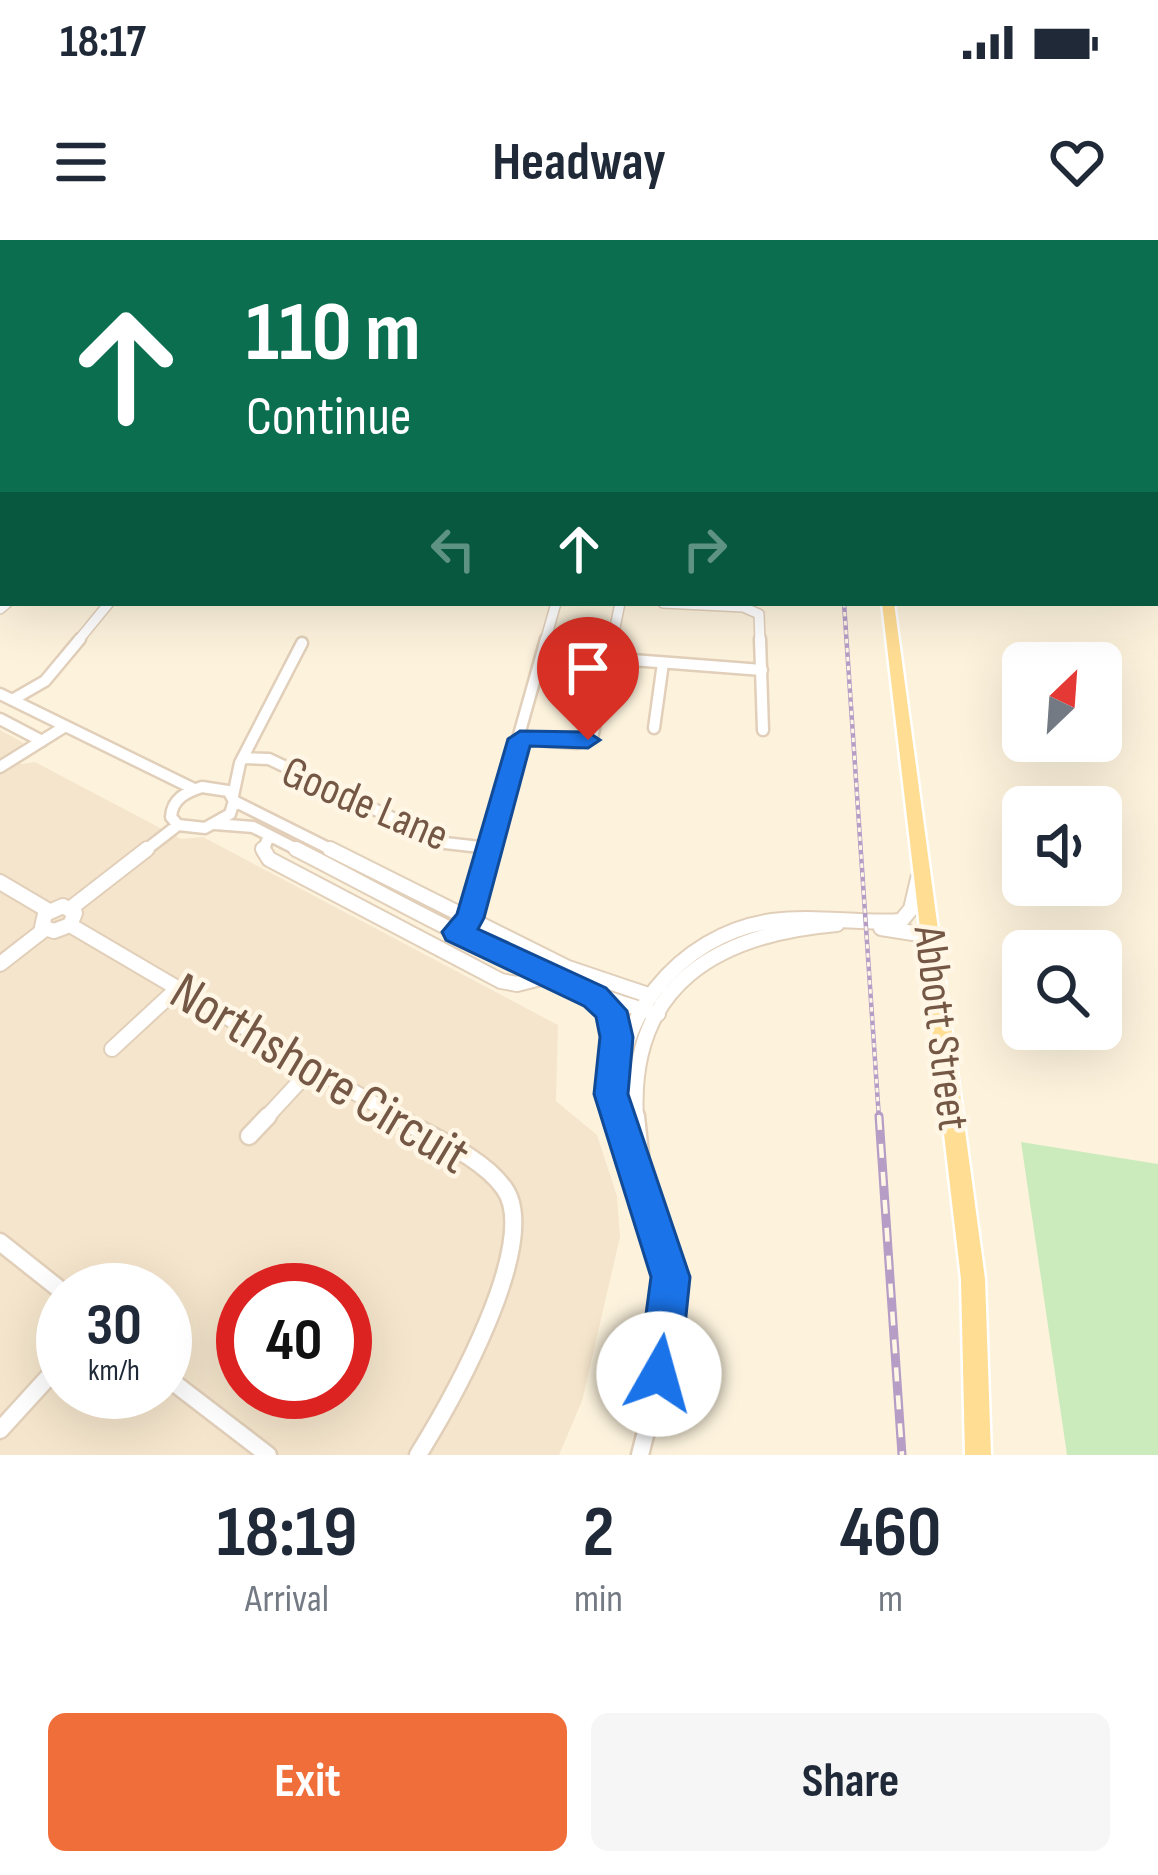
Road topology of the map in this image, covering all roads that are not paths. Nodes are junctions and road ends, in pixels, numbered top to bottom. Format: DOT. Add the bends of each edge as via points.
graph roads {
  1 [pos="107,606"];
  2 [pos="555,606"];
  3 [pos="619,606"];
  4 [pos="698,606"];
  5 [pos="888,606"];
  6 [pos="302,644"];
  7 [pos="542,653"];
  8 [pos="610,658"];
  9 [pos="663,663"];
  10 [pos="762,670"];
  11 [pos="6,697"];
  12 [pos="0,718"];
  13 [pos="64,727"];
  14 [pos="654,728"];
  15 [pos="763,730"];
  16 [pos="520,739"];
  17 [pos="42,741"];
  18 [pos="242,760"];
  19 [pos="0,767"];
  20 [pos="163,777"];
  21 [pos="210,787"];
  22 [pos="194,789"];
  23 [pos="234,799"];
  24 [pos="176,801"];
  25 [pos="215,824"];
  26 [pos="178,825"];
  27 [pos="269,835"];
  28 [pos="489,848"];
  29 [pos="921,867"];
  30 [pos="0,882"];
  31 [pos="49,911"];
  32 [pos="70,916"];
  33 [pos="470,918"];
  34 [pos="45,929"];
  35 [pos="457,932"];
  36 [pos="933,936"];
  37 [pos="0,964"];
  38 [pos="546,977"];
  39 [pos="178,988"];
  40 [pos="595,997"];
  41 [pos="644,1001"];
  42 [pos="661,1007"];
  43 [pos="112,1049"];
  44 [pos="313,1067"];
  45 [pos="621,1115"];
  46 [pos="249,1136"];
  47 [pos="642,1182"];
  48 [pos="0,1242"];
  49 [pos="36,1271"];
  50 [pos="36,1391"];
  51 [pos="192,1397"];
  52 [pos="0,1430"];
  53 [pos="981,1454"];
  54 [pos="268,1455"];
  55 [pos="418,1455"];
  56 [pos="640,1455"];
  1 -- 11 [label="street" via="45,681"];
  2 -- 7 [label="street"];
  3 -- 8 [label="street"];
  4 -- 10 [label="street" via="755,611"];
  5 -- 29 [label="main road, Abbott Street"];
  6 -- 18 [label="street"];
  7 -- 8 [label="street"];
  7 -- 16 [label="street"];
  8 -- 9 [label="street"];
  8 -- 16 [label="street" via="592,738"];
  9 -- 10 [label="street"];
  9 -- 14 [label="street"];
  10 -- 15 [label="street"];
  11 -- 13 [label="street"];
  12 -- 17 [label="street"];
  13 -- 17 [label="street"];
  13 -- 20 [label="street"];
  16 -- 28 [label="street"];
  17 -- 19 [label="street"];
  18 -- 21 [label="street"];
  18 -- 23 [label="street"];
  18 -- 28 [label="street, Goode Lane" via="269,759 445,843"];
  20 -- 22 [label="street"];
  20 -- 24 [label="street"];
  21 -- 22 [label="street"];
  21 -- 23 [label="street"];
  22 -- 24 [label="street"];
  23 -- 25 [label="street"];
  23 -- 33 [label="street"];
  24 -- 26 [label="street" via="170,812"];
  25 -- 26 [label="street"];
  25 -- 27 [label="street"];
  26 -- 32 [label="street"];
  27 -- 35 [label="street"];
  27 -- 38 [label="street" via="262,851 269,860 484,971 512,984"];
  28 -- 33 [label="street"];
  29 -- 36 [label="main road, Abbott Street"];
  29 -- 41 [label="street" via="901,920 813,916 743,927 687,955"];
  30 -- 31 [label="street"];
  31 -- 32 [label="street"];
  31 -- 34 [label="street"];
  32 -- 34 [label="street"];
  32 -- 39 [label="street, Northshore Circuit"];
  33 -- 35 [label="street"];
  33 -- 41 [label="street"];
  34 -- 37 [label="street"];
  35 -- 38 [label="street"];
  36 -- 42 [label="street" via="848,924 762,932 703,960"];
  36 -- 53 [label="main road, Abbott Street" via="973,1279"];
  38 -- 40 [label="street"];
  39 -- 43 [label="street"];
  39 -- 44 [label="street, Northshore Circuit"];
  40 -- 41 [label="street"];
  40 -- 45 [label="street" via="615,1022 610,1085"];
  41 -- 42 [label="street"];
  41 -- 45 [label="street" via="621,1058"];
  42 -- 47 [label="street" via="637,1082"];
  44 -- 46 [label="street"];
  44 -- 55 [label="street, Northshore Circuit" via="489,1171 513,1202 511,1252"];
  45 -- 47 [label="street"];
  47 -- 56 [label="street" via="670,1277"];
  48 -- 49 [label="street"];
  50 -- 52 [label="street"];
  51 -- 54 [label="street"];
}
